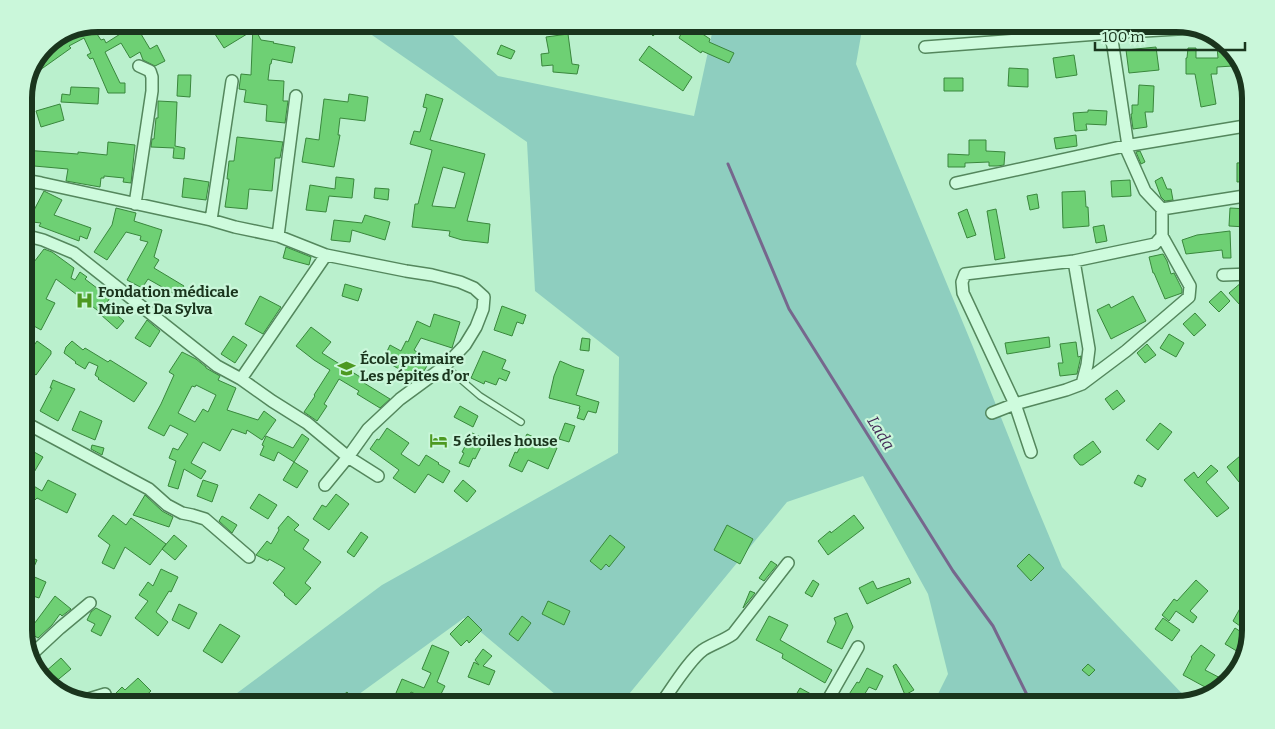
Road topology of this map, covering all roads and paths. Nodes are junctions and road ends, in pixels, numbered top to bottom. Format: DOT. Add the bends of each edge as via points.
graph roads {
  1 [pos="1083,32"];
  2 [pos="1114,32"];
  3 [pos="926,47"];
  4 [pos="139,66"];
  5 [pos="232,81"];
  6 [pos="296,96"];
  7 [pos="1242,127"];
  8 [pos="1126,146"];
  9 [pos="33,182"];
  10 [pos="956,183"];
  11 [pos="1242,196"];
  12 [pos="135,204"];
  13 [pos="1162,208"];
  14 [pos="210,220"];
  15 [pos="278,236"];
  16 [pos="1162,236"];
  17 [pos="33,237"];
  18 [pos="326,255"];
  19 [pos="1074,261"];
  20 [pos="1242,274"];
  21 [pos="1223,275"];
  22 [pos="445,366"];
  23 [pos="241,379"];
  24 [pos="1082,384"];
  25 [pos="1014,404"];
  26 [pos="992,413"];
  27 [pos="521,422"];
  28 [pos="33,427"];
  29 [pos="1031,452"];
  30 [pos="348,457"];
  31 [pos="378,476"];
  32 [pos="325,485"];
  33 [pos="249,557"];
  34 [pos="788,563"];
  35 [pos="90,603"];
  36 [pos="858,647"];
  37 [pos="36,650"];
  38 [pos="105,694"];
  39 [pos="98,696"];
  40 [pos="666,696"];
  41 [pos="830,696"];
  1 -- 3 [label="street"];
  2 -- 8 [label="street"];
  4 -- 12 [label="street" via="150,71 152,84"];
  5 -- 14 [label="street"];
  6 -- 15 [label="street"];
  7 -- 8 [label="street"];
  8 -- 10 [label="street"];
  8 -- 13 [label="street" via="1145,191"];
  9 -- 12 [label="street"];
  11 -- 13 [label="street"];
  12 -- 14 [label="street"];
  13 -- 16 [label="street"];
  14 -- 15 [label="street"];
  15 -- 18 [label="street"];
  16 -- 19 [label="street" via="1155,244"];
  16 -- 24 [label="street" via="1190,286 1188,297"];
  17 -- 23 [label="street" via="74,253 217,366"];
  18 -- 22 [label="street" via="432,275 474,288 484,297 476,327 465,345"];
  18 -- 23 [label="street"];
  19 -- 24 [label="street" via="1089,349"];
  19 -- 25 [label="street" via="966,274 962,282 963,294"];
  20 -- 21 [label="street"];
  22 -- 27 [label="lane" via="480,396"];
  22 -- 30 [label="street" via="400,399 368,429"];
  23 -- 30 [label="street" via="307,423"];
  24 -- 25 [label="street"];
  25 -- 26 [label="street"];
  25 -- 29 [label="street"];
  28 -- 33 [label="street" via="149,489 167,505 205,519"];
  30 -- 31 [label="street"];
  30 -- 32 [label="street"];
  34 -- 40 [label="street" via="734,634 695,656"];
  35 -- 37 [label="street"];
  36 -- 41 [label="street"];
  38 -- 39 [label="street"];
}
